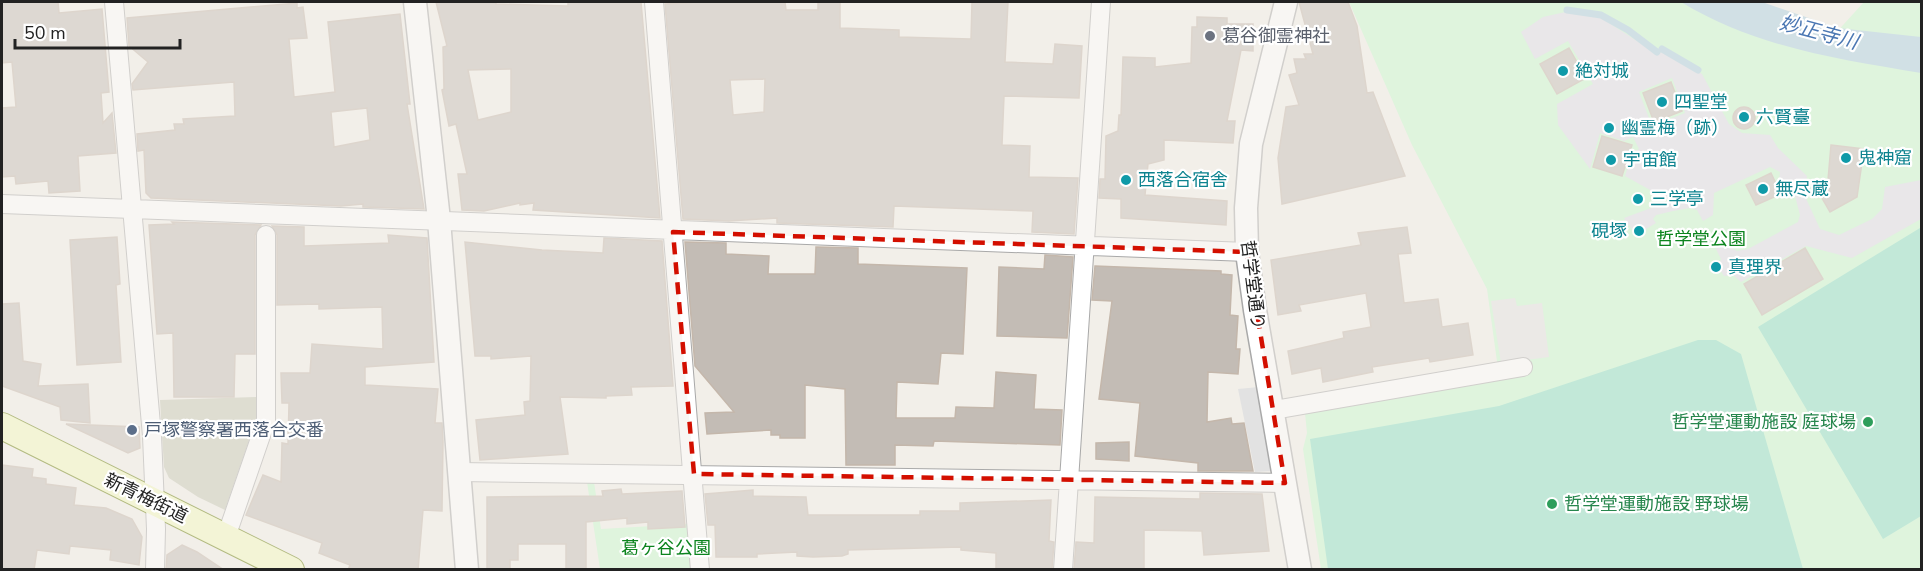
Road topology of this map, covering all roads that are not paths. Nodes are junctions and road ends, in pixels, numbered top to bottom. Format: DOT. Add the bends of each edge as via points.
graph roads {
  1 [pos="114,2"];
  2 [pos="415,2"];
  3 [pos="654,2"];
  4 [pos="1101,2"];
  5 [pos="1286,2"];
  6 [pos="2,204"];
  7 [pos="132,209"];
  8 [pos="439,220"];
  9 [pos="266,224"];
  10 [pos="673,232"];
  11 [pos="1084,246"];
  12 [pos="1247,252"];
  13 [pos="1523,368"];
  14 [pos="1274,410"];
  15 [pos="2,426"];
  16 [pos="459,472"];
  17 [pos="694,474"];
  18 [pos="1069,479"];
  19 [pos="1285,483"];
  20 [pos="155,502"];
  21 [pos="226,537"];
  22 [pos="155,570"];
  23 [pos="291,570"];
  24 [pos="467,570"];
  25 [pos="700,570"];
  26 [pos="1063,570"];
  27 [pos="1300,570"];
  1 -- 7 [label="street"];
  2 -- 8 [label="street"];
  3 -- 10 [label="street"];
  4 -- 11 [label="street"];
  5 -- 12 [label="street, 哲学堂通り" via="1251,144"];
  6 -- 7 [label="street"];
  7 -- 9 [label="street"];
  7 -- 20 [label="street"];
  8 -- 9 [label="street"];
  8 -- 10 [label="street"];
  8 -- 16 [label="street"];
  9 -- 21 [label="street" via="266,421"];
  10 -- 11 [label="street"];
  10 -- 17 [label="street"];
  11 -- 12 [label="street"];
  11 -- 18 [label="street"];
  12 -- 14 [label="street, 哲学堂通り"];
  13 -- 14 [label="street"];
  14 -- 19 [label="street, 哲学堂通り"];
  15 -- 20 [label="main road, 新青梅街道"];
  16 -- 17 [label="street"];
  16 -- 24 [label="street"];
  17 -- 18 [label="street"];
  17 -- 25 [label="street"];
  18 -- 19 [label="street"];
  18 -- 26 [label="street"];
  19 -- 27 [label="street, 哲学堂通り"];
  20 -- 21 [label="main road, 新青梅街道"];
  20 -- 22 [label="street"];
  21 -- 23 [label="main road, 新青梅街道"];
}
